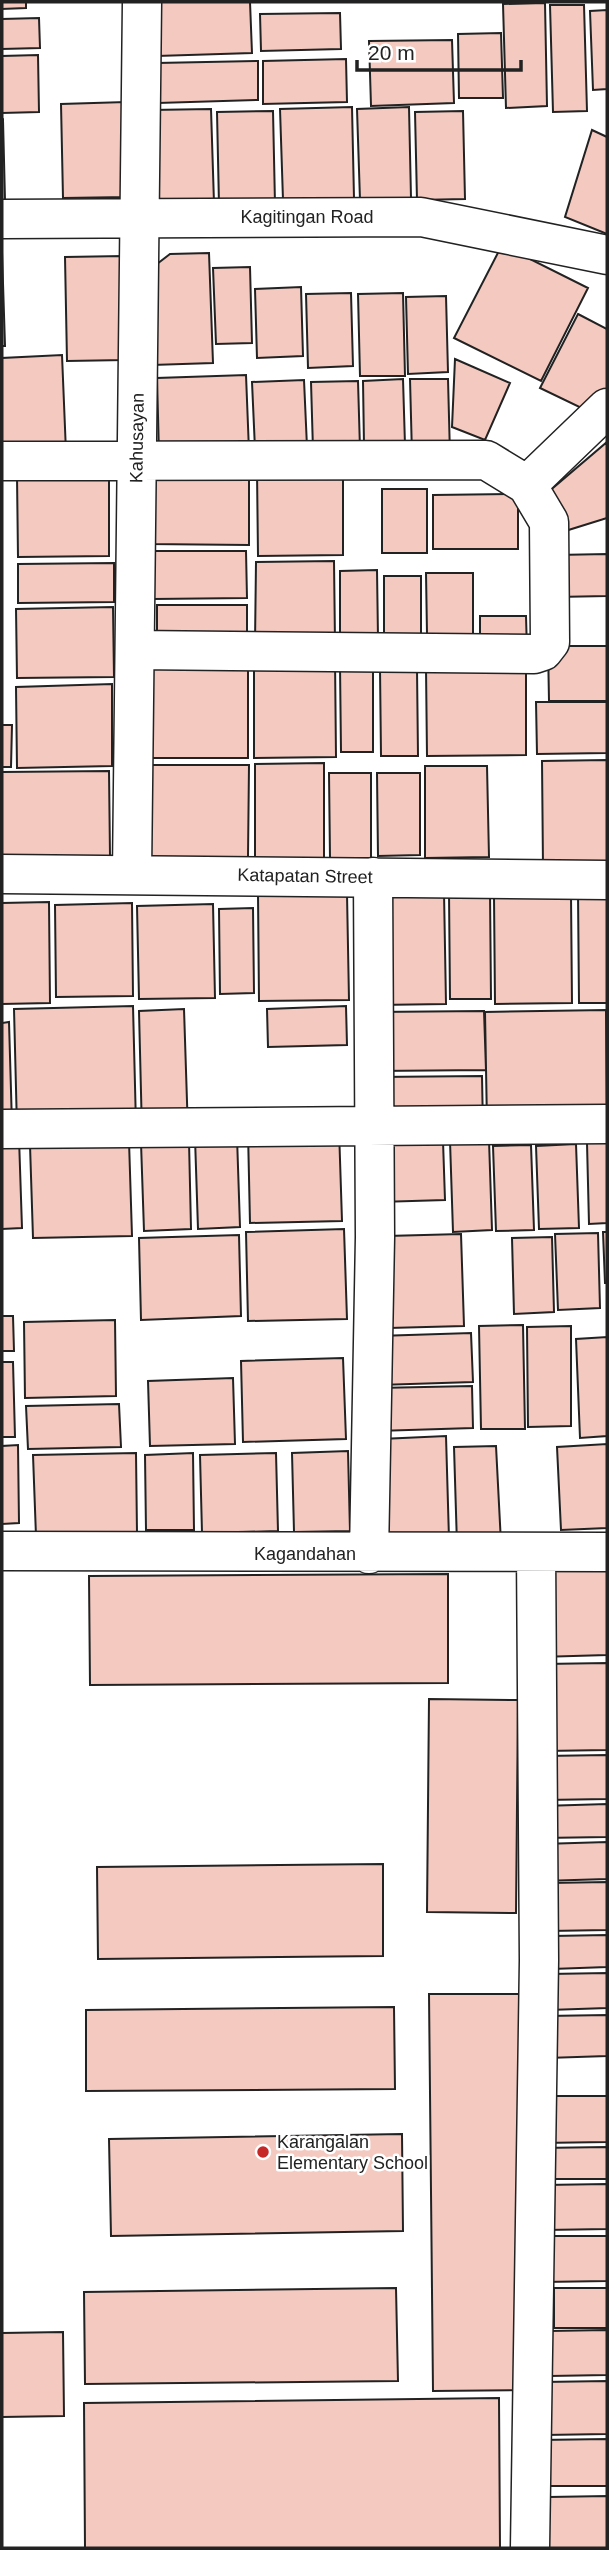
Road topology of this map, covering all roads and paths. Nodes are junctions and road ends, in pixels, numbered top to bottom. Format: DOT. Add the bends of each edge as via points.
graph roads {
  1 [pos="142,2"];
  2 [pos="139,217"];
  3 [pos="2,219"];
  4 [pos="607,255"];
  5 [pos="607,408"];
  6 [pos="137,459"];
  7 [pos="2,461"];
  8 [pos="527,485"];
  9 [pos="135,650"];
  10 [pos="2,874"];
  11 [pos="132,874"];
  12 [pos="373,877"];
  13 [pos="607,880"];
  14 [pos="374,1125"];
  15 [pos="607,1125"];
  16 [pos="2,1129"];
  17 [pos="2,1551"];
  18 [pos="536,1552"];
  19 [pos="607,1552"];
  20 [pos="369,1554"];
  21 [pos="530,2548"];
  1 -- 2 [label="street, Kahusayan"];
  2 -- 3 [label="street, Kagitingan Road"];
  2 -- 4 [label="street, Kagitingan Road" via="421,217"];
  2 -- 6 [label="street, Kahusayan"];
  5 -- 8 [label="street"];
  6 -- 7 [label="street"];
  6 -- 8 [label="street" via="486,460"];
  6 -- 9 [label="street, Kahusayan"];
  8 -- 9 [label="street" via="549,523 550,642 543,651"];
  9 -- 11 [label="street, Kahusayan"];
  10 -- 11 [label="street, Katapatan Street"];
  11 -- 12 [label="street, Katapatan Street"];
  12 -- 13 [label="street, Katapatan Street"];
  12 -- 14 [label="street"];
  14 -- 15 [label="street"];
  14 -- 16 [label="street"];
  14 -- 20 [label="street"];
  17 -- 20 [label="street, Kagandahan"];
  18 -- 19 [label="street, Kagandahan"];
  18 -- 20 [label="street, Kagandahan"];
  18 -- 21 [label="street" via="539,1960"];
}
